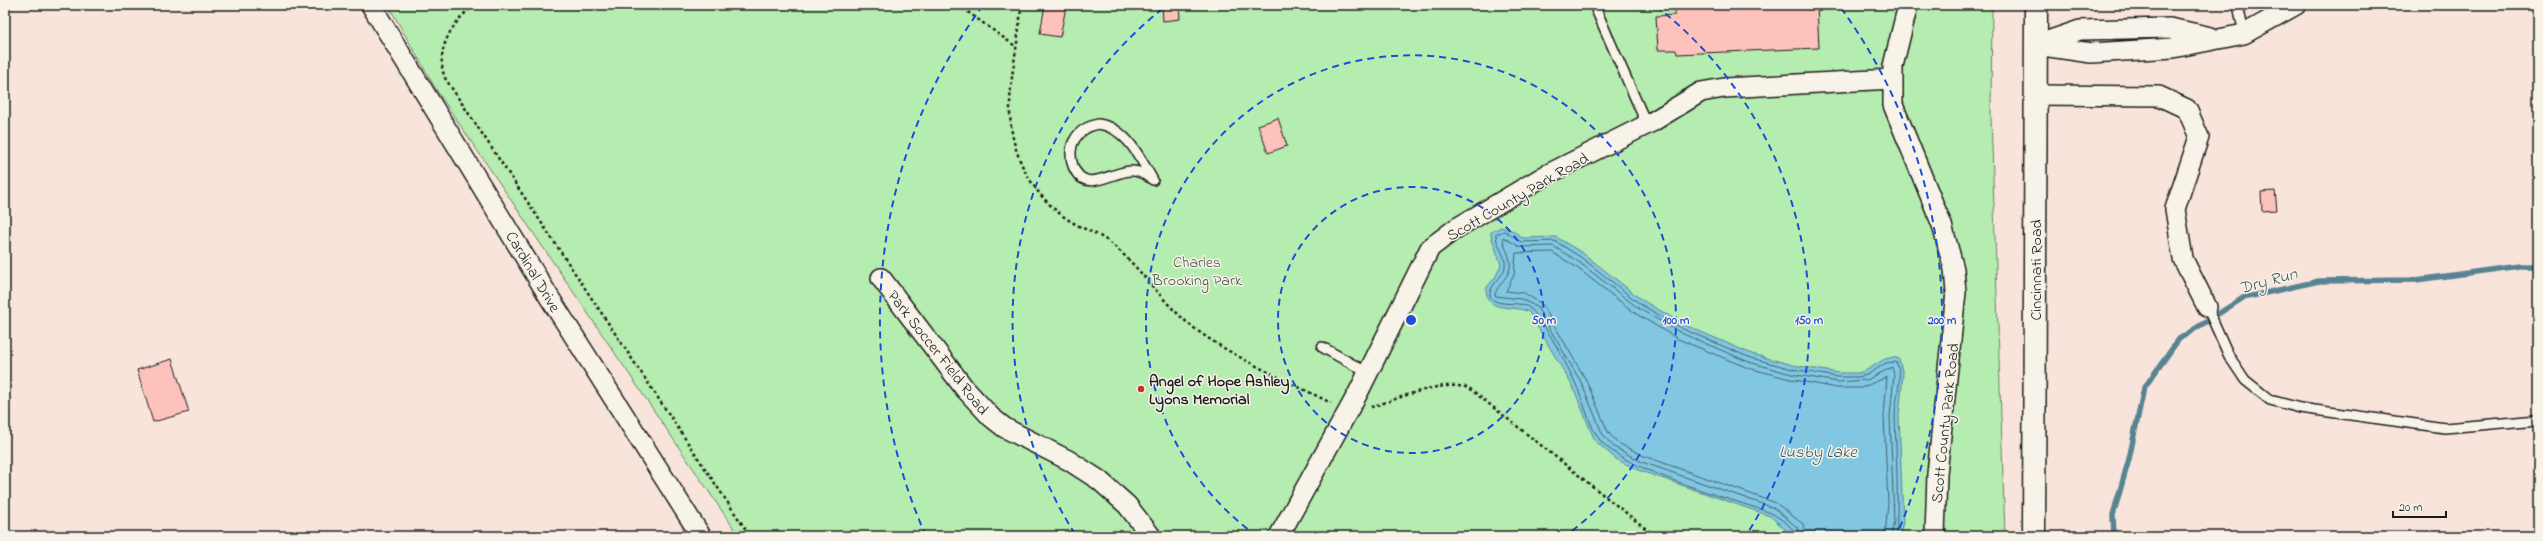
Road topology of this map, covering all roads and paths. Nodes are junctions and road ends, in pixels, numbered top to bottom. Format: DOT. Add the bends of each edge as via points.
graph roads {
  1 [pos="371,5"];
  2 [pos="475,5"];
  3 [pos="958,5"];
  4 [pos="1021,5"];
  5 [pos="1594,5"];
  6 [pos="1908,5"];
  7 [pos="2036,5"];
  8 [pos="2238,5"];
  9 [pos="2296,5"];
  10 [pos="2244,34"];
  11 [pos="2036,45"];
  12 [pos="1015,46"];
  13 [pos="1892,79"];
  14 [pos="2036,95"];
  15 [pos="1647,124"];
  16 [pos="1153,180"];
  17 [pos="881,278"];
  18 [pos="2207,307"];
  19 [pos="1322,347"];
  20 [pos="1368,373"];
  21 [pos="1349,409"];
  22 [pos="2538,420"];
  23 [pos="701,536"];
  24 [pos="750,536"];
  25 [pos="1151,536"];
  26 [pos="1279,536"];
  27 [pos="1655,536"];
  28 [pos="1935,536"];
  29 [pos="2034,536"];
  1 -- 23 [label="street, Cardinal Drive" via="555,306"];
  2 -- 24 [label="path" via="456,23 443,48 442,70 445,78"];
  3 -- 12 [label="path"];
  4 -- 12 [label="path"];
  5 -- 15 [label="lane"];
  6 -- 13 [label="street"];
  7 -- 11 [label="main road, Cincinnati Road"];
  8 -- 10 [label="lane"];
  9 -- 10 [label="street"];
  10 -- 11 [label="street" via="2173,48 2090,53"];
  11 -- 14 [label="main road, Cincinnati Road"];
  12 -- 21 [label="path" via="1010,110 1012,131 1023,166 1034,186 1048,203 1061,215 1112,245 1170,308 1190,325 1271,372 1339,407"];
  13 -- 15 [label="street, Scott County Park Road" via="1724,88 1701,92"];
  13 -- 28 [label="street, Scott County Park Road" via="1893,105 1942,225 1954,269 1956,292 1937,474"];
  14 -- 18 [label="street" via="2159,96 2187,109 2199,136 2176,209 2178,233 2183,259"];
  14 -- 29 [label="main road, Cincinnati Road"];
  15 -- 20 [label="street, Scott County Park Road" via="1510,196 1455,229 1430,248"];
  16 -- 16 [label="lane" via="1132,147 1114,128 1098,124 1082,131 1075,138 1072,146 1072,163 1075,170 1088,180 1134,170"];
  17 -- 25 [label="street, Park Soccer Field Road" via="965,389 991,418 1100,480 1127,506"];
  18 -- 22 [label="lane" via="2228,356 2245,380 2270,400 2300,408 2445,428"];
  19 -- 20 [label="lane"];
  20 -- 21 [label="street, Scott County Park Road"];
  21 -- 26 [label="street, Scott County Park Road"];
  21 -- 27 [label="path" via="1367,408 1444,386 1458,385 1469,388"];
}
